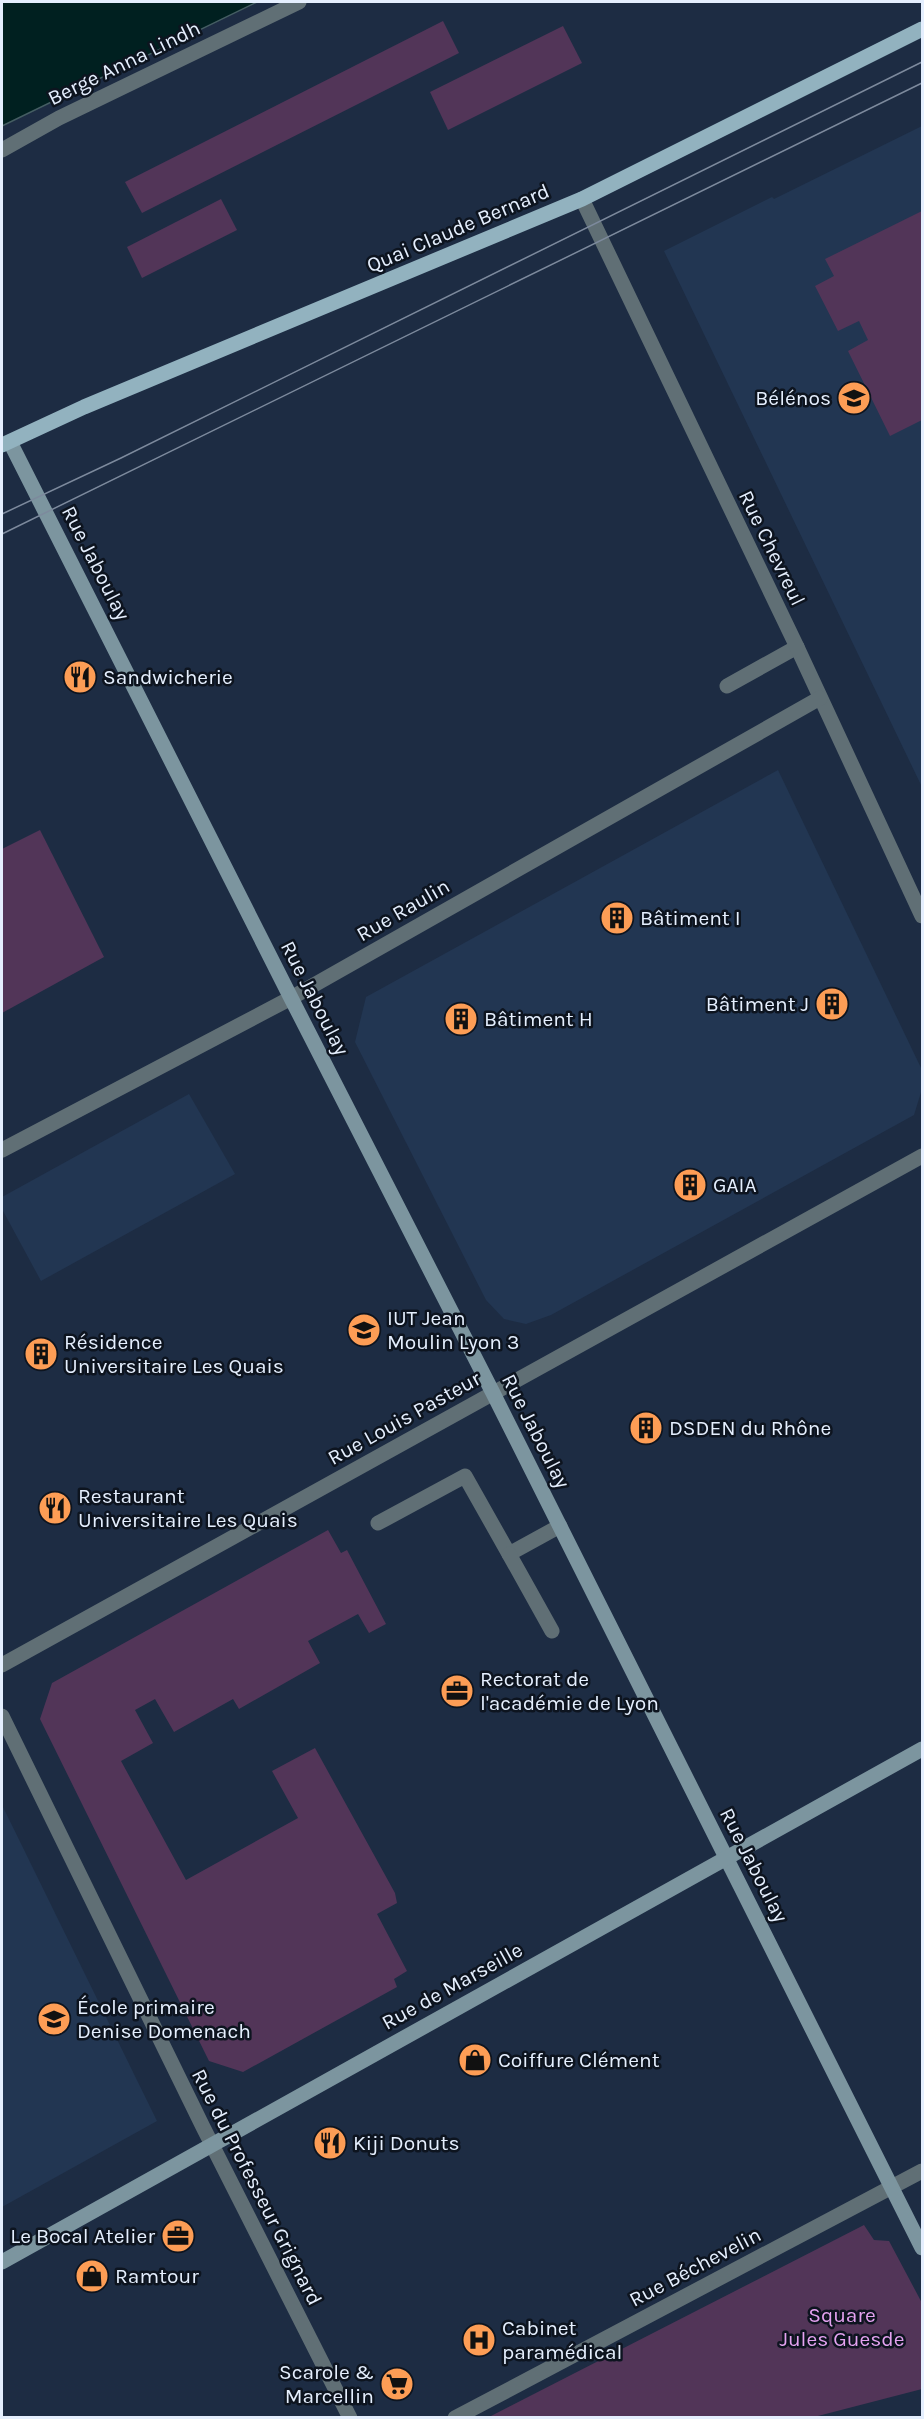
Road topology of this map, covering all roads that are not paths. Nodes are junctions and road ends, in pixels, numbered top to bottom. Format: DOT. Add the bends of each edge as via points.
graph roads {
  1 [pos="299,2"];
  2 [pos="922,29"];
  3 [pos="2,150"];
  4 [pos="582,199"];
  5 [pos="6,443"];
  6 [pos="797,647"];
  7 [pos="727,686"];
  8 [pos="820,698"];
  9 [pos="922,916"];
  10 [pos="291,998"];
  11 [pos="2,1150"];
  12 [pos="922,1156"];
  13 [pos="493,1393"];
  14 [pos="378,1523"];
  15 [pos="560,1526"];
  16 [pos="509,1554"];
  17 [pos="552,1631"];
  18 [pos="2,1665"];
  19 [pos="2,1716"];
  20 [pos="922,1749"];
  21 [pos="727,1857"];
  22 [pos="212,2144"];
  23 [pos="922,2171"];
  24 [pos="891,2188"];
  25 [pos="922,2248"];
  26 [pos="2,2262"];
  27 [pos="350,2418"];
  28 [pos="455,2418"];
  1 -- 3 [label="street, Berge Anna Lindh" via="59,118"];
  2 -- 4 [label="main road, Quai Claude Bernard"];
  4 -- 5 [label="main road, Quai Claude Bernard"];
  4 -- 6 [label="street, Rue Chevreul"];
  5 -- 10 [label="street, Rue Jaboulay"];
  6 -- 7 [label="street"];
  6 -- 8 [label="street, Rue Chevreul"];
  8 -- 9 [label="street, Rue Chevreul"];
  8 -- 10 [label="street, Rue Raulin"];
  10 -- 11 [label="street, Rue Raulin"];
  10 -- 13 [label="street, Rue Jaboulay"];
  12 -- 13 [label="street, Rue Louis Pasteur"];
  13 -- 15 [label="street, Rue Jaboulay"];
  13 -- 18 [label="street, Rue Louis Pasteur"];
  14 -- 16 [label="street" via="465,1476"];
  15 -- 16 [label="street"];
  15 -- 21 [label="street, Rue Jaboulay"];
  16 -- 17 [label="street"];
  19 -- 22 [label="street, Rue du Professeur Grignard"];
  20 -- 21 [label="street, Rue de Marseille"];
  21 -- 22 [label="street, Rue de Marseille"];
  21 -- 24 [label="street, Rue Jaboulay"];
  22 -- 26 [label="street, Rue de Marseille"];
  22 -- 27 [label="street, Rue du Professeur Grignard"];
  23 -- 24 [label="street, Rue Béchevelin"];
  24 -- 25 [label="street, Rue Jaboulay"];
  24 -- 28 [label="street, Rue Béchevelin"];
}
